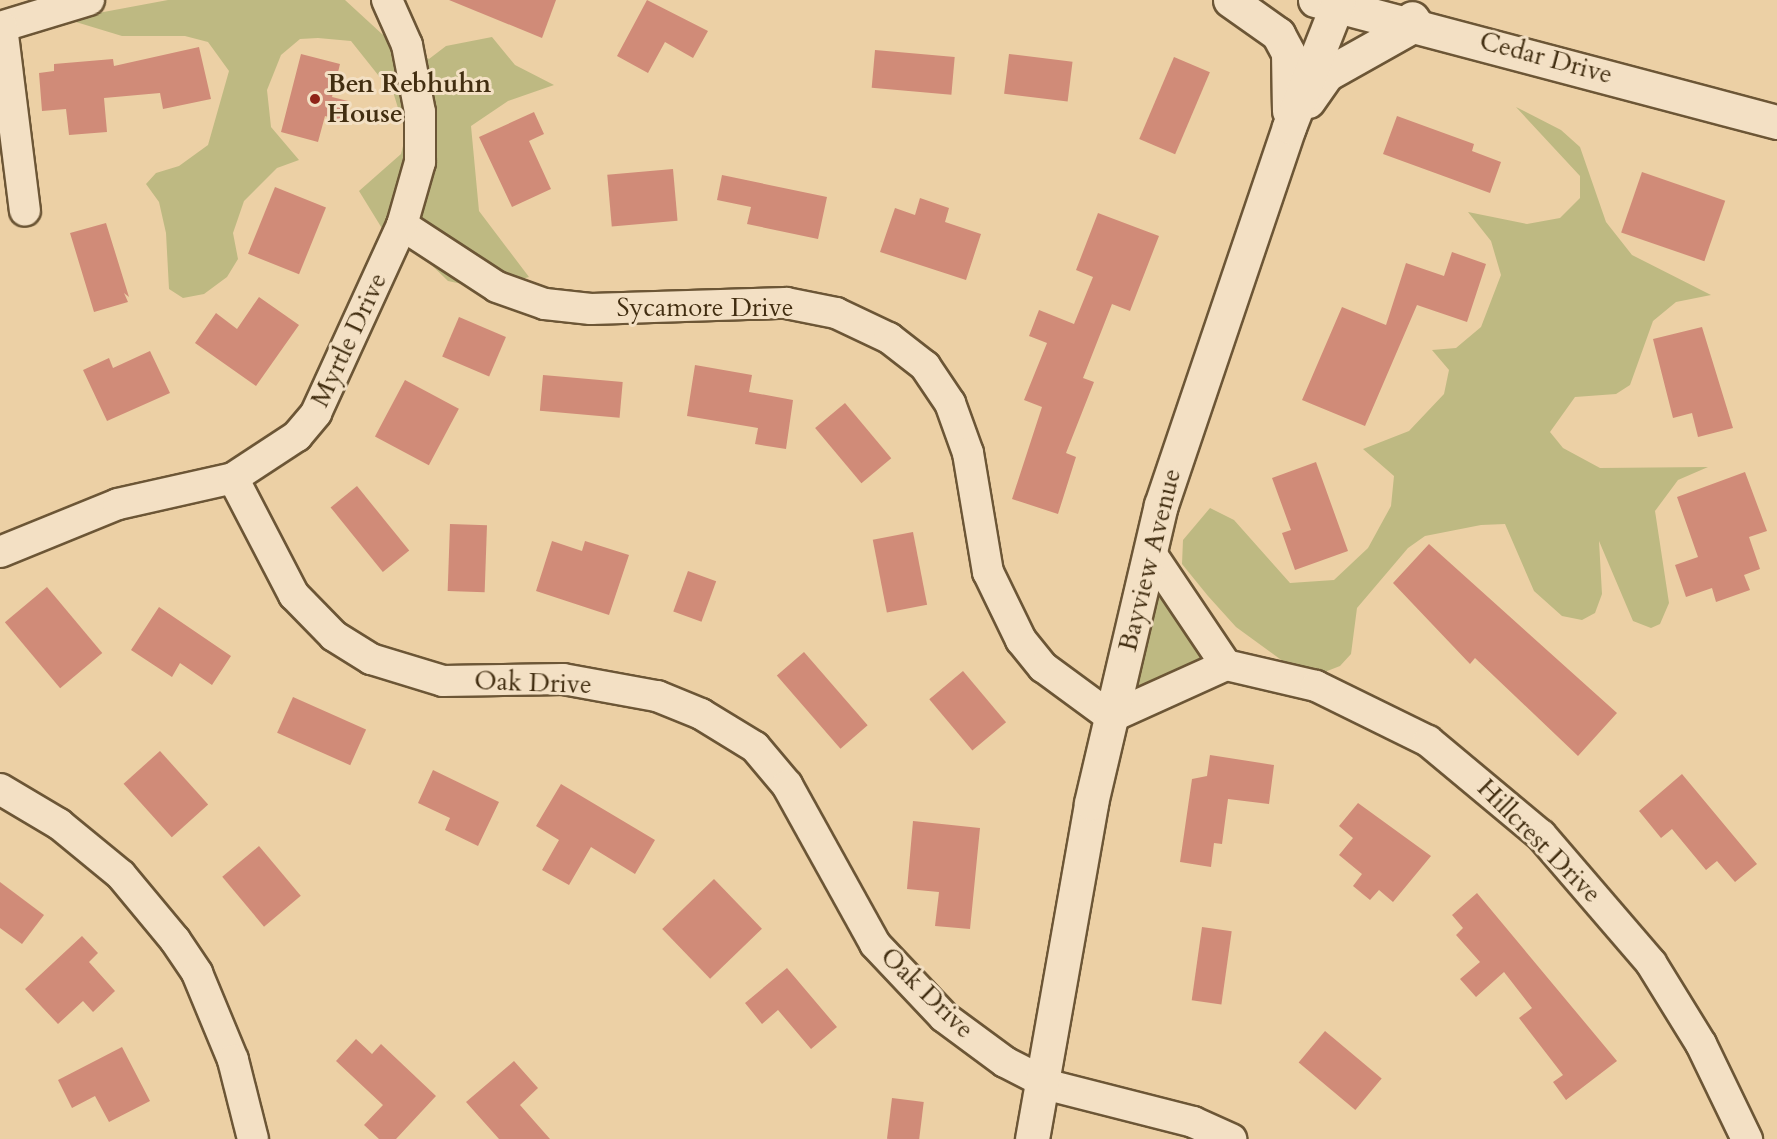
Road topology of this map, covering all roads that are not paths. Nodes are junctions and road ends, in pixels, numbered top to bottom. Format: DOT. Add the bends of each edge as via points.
graph roads {
  1 [pos="89,0"];
  2 [pos="365,0"];
  3 [pos="380,0"];
  4 [pos="387,0"];
  5 [pos="1230,0"];
  6 [pos="1330,1"];
  7 [pos="1408,12"];
  8 [pos="1,27"];
  9 [pos="1777,122"];
  10 [pos="1289,127"];
  11 [pos="25,211"];
  12 [pos="402,225"];
  13 [pos="233,478"];
  14 [pos="0,552"];
  15 [pos="1150,552"];
  16 [pos="1226,665"];
  17 [pos="1111,717"];
  18 [pos="0,789"];
  19 [pos="1042,1080"];
  20 [pos="253,1139"];
  21 [pos="1032,1139"];
  22 [pos="1231,1139"];
  23 [pos="1747,1139"];
  1 -- 8 [label="street"];
  2 -- 3 [label="street"];
  4 -- 12 [label="street, Myrtle Drive" via="407,45 420,112 420,162"];
  5 -- 10 [label="main road" via="1267,21 1288,53"];
  6 -- 7 [label="main road, Cedar Drive"];
  6 -- 10 [label="main road, Bayview Avenue"];
  7 -- 9 [label="main road, Cedar Drive"];
  7 -- 10 [label="main road" via="1327,74"];
  8 -- 11 [label="street"];
  10 -- 15 [label="main road, Bayview Avenue" via="1188,416"];
  12 -- 13 [label="street, Myrtle Drive" via="316,413 297,436"];
  12 -- 17 [label="street, Sycamore Drive" via="497,287 545,304 591,309 786,303 836,313 889,338 925,366 950,404 968,453 988,572 1021,640 1043,667"];
  13 -- 14 [label="street, Myrtle Drive" via="118,504"];
  13 -- 19 [label="street, Oak Drive" via="294,594 334,636 371,659 443,681 563,679 621,687 701,714 755,747 787,785 845,898 907,982 1005,1062"];
  15 -- 16 [label="street"];
  15 -- 17 [label="main road, Bayview Avenue"];
  16 -- 17 [label="street"];
  16 -- 23 [label="street, Hillcrest Drive" via="1316,686 1428,741 1541,835 1651,963 1701,1044"];
  17 -- 19 [label="main road, Bayview Avenue"];
  18 -- 20 [label="street" via="59,824 121,875 175,940 197,973 233,1060"];
  19 -- 21 [label="main road, Bayview Avenue"];
  19 -- 22 [label="street, Oak Drive" via="1193,1122"];
}
